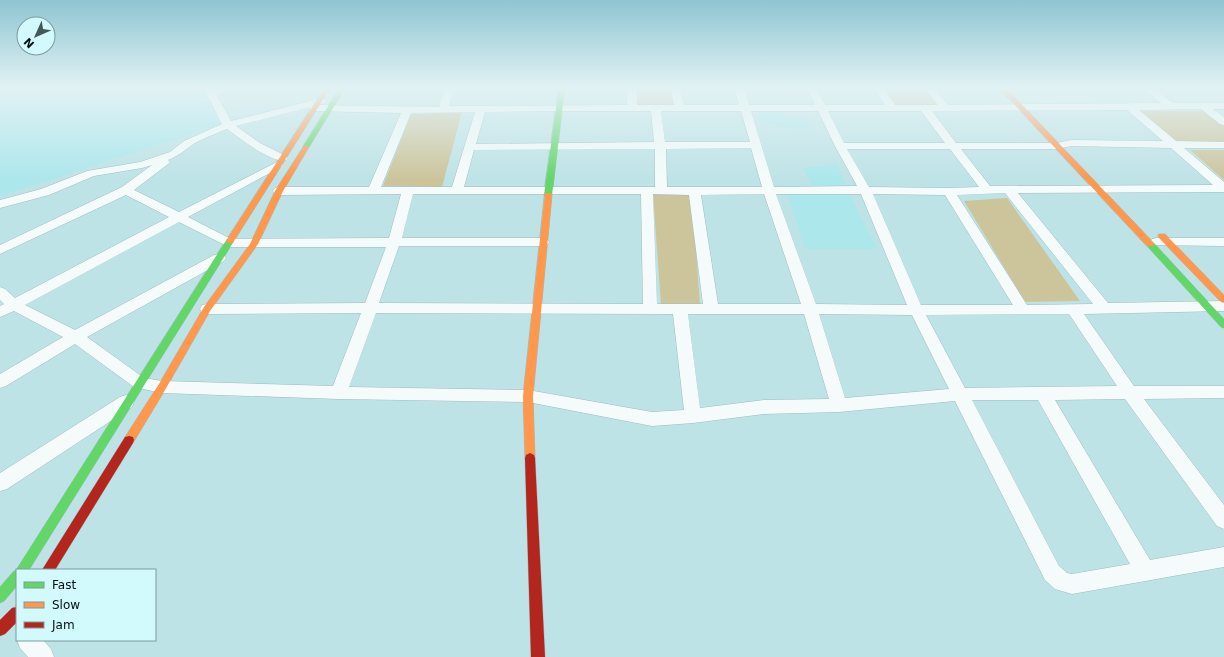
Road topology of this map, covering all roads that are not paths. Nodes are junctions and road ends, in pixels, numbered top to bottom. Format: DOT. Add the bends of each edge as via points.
graph roads {
  1 [pos="224,118"];
  2 [pos="253,118"];
  3 [pos="307,118"];
  4 [pos="325,118"];
  5 [pos="404,118"];
  6 [pos="479,118"];
  7 [pos="558,118"];
  8 [pos="657,118"];
  9 [pos="749,118"];
  10 [pos="826,118"];
  11 [pos="932,118"];
  12 [pos="1031,118"];
  13 [pos="1142,118"];
  14 [pos="228,125"];
  15 [pos="1061,133"];
  16 [pos="1071,144"];
  17 [pos="1173,144"];
  18 [pos="554,145"];
  19 [pos="660,145"];
  20 [pos="757,145"];
  21 [pos="954,145"];
  22 [pos="1224,145"];
  23 [pos="840,146"];
  24 [pos="1056,146"];
  25 [pos="471,147"];
  26 [pos="174,154"];
  27 [pos="1082,155"];
  28 [pos="280,162"];
  29 [pos="1104,177"];
  30 [pos="1115,188"];
  31 [pos="1224,188"];
  32 [pos="1098,189"];
  33 [pos="126,190"];
  34 [pos="408,190"];
  35 [pos="548,190"];
  36 [pos="769,190"];
  37 [pos="865,190"];
  38 [pos="987,190"];
  39 [pos="1010,190"];
  40 [pos="279,191"];
  41 [pos="373,191"];
  42 [pos="457,191"];
  43 [pos="647,191"];
  44 [pos="661,191"];
  45 [pos="695,191"];
  46 [pos="950,192"];
  47 [pos="1126,199"];
  48 [pos="0,204"];
  49 [pos="180,217"];
  50 [pos="1157,231"];
  51 [pos="542,242"];
  52 [pos="1149,242"];
  53 [pos="1168,242"];
  54 [pos="1224,242"];
  55 [pos="229,243"];
  56 [pos="394,243"];
  57 [pos="254,244"];
  58 [pos="0,250"];
  59 [pos="219,258"];
  60 [pos="0,292"];
  61 [pos="1224,300"];
  62 [pos="14,304"];
  63 [pos="1207,305"];
  64 [pos="1224,306"];
  65 [pos="370,308"];
  66 [pos="680,308"];
  67 [pos="1072,308"];
  68 [pos="207,309"];
  69 [pos="536,309"];
  70 [pos="650,309"];
  71 [pos="711,309"];
  72 [pos="810,309"];
  73 [pos="916,309"];
  74 [pos="1105,309"];
  75 [pos="1023,310"];
  76 [pos="0,312"];
  77 [pos="1224,325"];
  78 [pos="75,337"];
  79 [pos="0,382"];
  80 [pos="140,383"];
  81 [pos="1129,392"];
  82 [pos="1224,392"];
  83 [pos="158,393"];
  84 [pos="339,393"];
  85 [pos="960,394"];
  86 [pos="1043,394"];
  87 [pos="528,396"];
  88 [pos="129,400"];
  89 [pos="839,405"];
  90 [pos="693,416"];
  91 [pos="0,483"];
  92 [pos="1224,520"];
  93 [pos="1224,557"];
  94 [pos="23,569"];
  95 [pos="49,569"];
  96 [pos="1145,571"];
  97 [pos="16,577"];
  98 [pos="0,597"];
  99 [pos="29,641"];
  100 [pos="43,657"];
  101 [pos="538,657"];
  1 -- 14 [label="street"];
  2 -- 14 [label="street"];
  3 -- 28 [label="street"];
  4 -- 40 [label="street"];
  5 -- 41 [label="street"];
  6 -- 25 [label="street"];
  7 -- 18 [label="street"];
  8 -- 19 [label="street"];
  9 -- 20 [label="street"];
  10 -- 23 [label="street"];
  11 -- 21 [label="street"];
  12 -- 24 [label="street"];
  13 -- 17 [label="street"];
  14 -- 26 [label="street" via="188,143"];
  14 -- 28 [label="street"];
  15 -- 16 [label="street"];
  16 -- 17 [label="street"];
  16 -- 24 [label="street"];
  16 -- 27 [label="street"];
  17 -- 22 [label="street"];
  17 -- 31 [label="street"];
  18 -- 19 [label="street"];
  18 -- 25 [label="street"];
  18 -- 35 [label="street"];
  19 -- 20 [label="street"];
  19 -- 44 [label="street"];
  20 -- 36 [label="street"];
  21 -- 23 [label="street"];
  21 -- 24 [label="street"];
  21 -- 38 [label="street"];
  23 -- 37 [label="street"];
  24 -- 32 [label="street"];
  25 -- 42 [label="street"];
  26 -- 33 [label="street"];
  26 -- 48 [label="street" via="133,167 91,173 39,194"];
  28 -- 49 [label="street"];
  28 -- 55 [label="street"];
  29 -- 30 [label="street"];
  30 -- 31 [label="street"];
  30 -- 32 [label="street"];
  30 -- 47 [label="street"];
  32 -- 39 [label="street"];
  32 -- 52 [label="street"];
  33 -- 49 [label="street"];
  33 -- 58 [label="street"];
  34 -- 41 [label="street"];
  34 -- 42 [label="street"];
  34 -- 56 [label="street"];
  35 -- 42 [label="street"];
  35 -- 43 [label="street"];
  35 -- 51 [label="street"];
  36 -- 37 [label="street"];
  36 -- 45 [label="street"];
  36 -- 72 [label="street"];
  37 -- 46 [label="street"];
  37 -- 73 [label="street"];
  38 -- 39 [label="street"];
  38 -- 46 [label="street"];
  39 -- 74 [label="street"];
  40 -- 41 [label="street"];
  40 -- 57 [label="street"];
  43 -- 44 [label="street"];
  43 -- 70 [label="street"];
  44 -- 45 [label="street"];
  45 -- 71 [label="street"];
  46 -- 75 [label="street"];
  49 -- 55 [label="street"];
  49 -- 62 [label="street"];
  50 -- 53 [label="street"];
  51 -- 56 [label="street"];
  51 -- 69 [label="street"];
  52 -- 53 [label="street"];
  52 -- 63 [label="street"];
  53 -- 54 [label="street"];
  53 -- 61 [label="street"];
  55 -- 57 [label="street"];
  55 -- 59 [label="street"];
  56 -- 57 [label="street"];
  56 -- 65 [label="street"];
  57 -- 68 [label="street"];
  59 -- 78 [label="street"];
  59 -- 80 [label="street"];
  60 -- 62 [label="street"];
  62 -- 76 [label="street"];
  62 -- 78 [label="street"];
  63 -- 64 [label="street"];
  63 -- 74 [label="street"];
  63 -- 77 [label="street"];
  65 -- 68 [label="street"];
  65 -- 69 [label="street"];
  65 -- 84 [label="street"];
  66 -- 70 [label="street"];
  66 -- 71 [label="street"];
  66 -- 90 [label="street"];
  67 -- 74 [label="street"];
  67 -- 75 [label="street"];
  67 -- 81 [label="street"];
  68 -- 83 [label="street"];
  69 -- 70 [label="street"];
  69 -- 87 [label="street"];
  71 -- 72 [label="street"];
  72 -- 73 [label="street"];
  72 -- 89 [label="street"];
  73 -- 75 [label="street"];
  73 -- 85 [label="street"];
  78 -- 79 [label="street"];
  78 -- 80 [label="street"];
  80 -- 83 [label="street"];
  80 -- 88 [label="street"];
  81 -- 82 [label="street"];
  81 -- 86 [label="street"];
  81 -- 92 [label="street"];
  83 -- 84 [label="street"];
  83 -- 88 [label="street"];
  83 -- 95 [label="street"];
  84 -- 87 [label="street"];
  85 -- 86 [label="street"];
  85 -- 89 [label="street"];
  85 -- 96 [label="street" via="1052,573 1062,582 1072,584"];
  86 -- 96 [label="street"];
  87 -- 90 [label="street" via="652,419"];
  87 -- 101 [label="street"];
  88 -- 91 [label="street"];
  88 -- 94 [label="street"];
  89 -- 90 [label="street" via="764,407"];
  93 -- 96 [label="street"];
  97 -- 98 [label="street"];
  99 -- 100 [label="street"];
}
